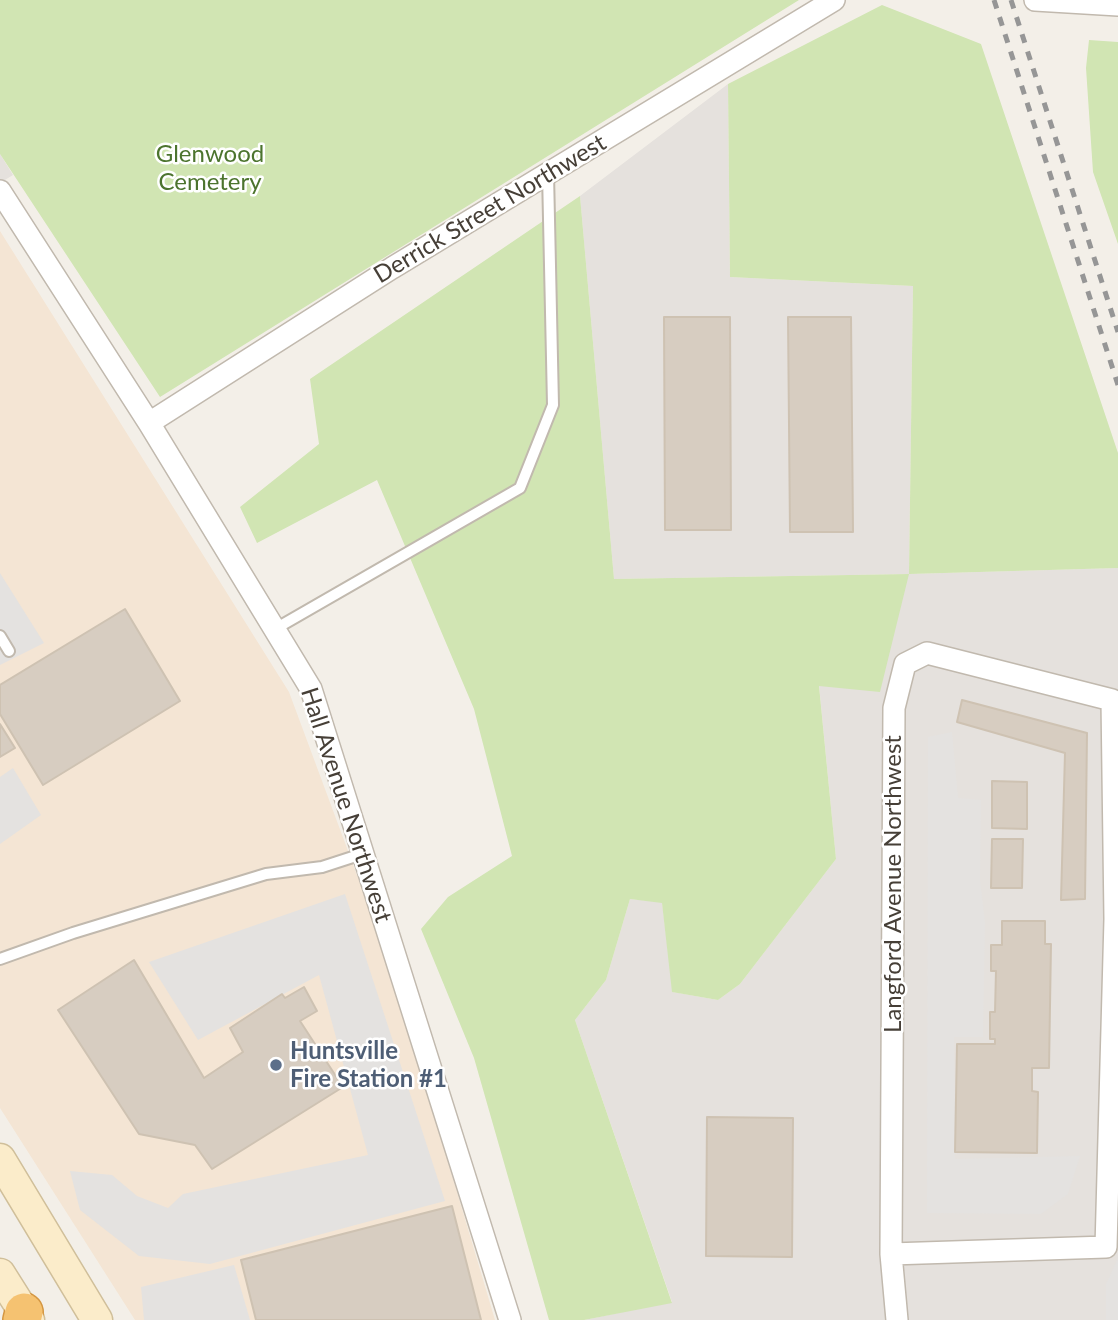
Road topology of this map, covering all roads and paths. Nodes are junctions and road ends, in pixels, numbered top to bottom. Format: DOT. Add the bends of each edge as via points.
graph roads {
  1 [pos="834,0"];
  2 [pos="1035,0"];
  3 [pos="1118,5"];
  4 [pos="548,173"];
  5 [pos="1,196"];
  6 [pos="149,423"];
  7 [pos="275,629"];
  8 [pos="0,636"];
  9 [pos="9,651"];
  10 [pos="1115,700"];
  11 [pos="362,854"];
  12 [pos="1116,899"];
  13 [pos="0,959"];
  14 [pos="0,1160"];
  15 [pos="1112,1249"];
  16 [pos="891,1254"];
  17 [pos="0,1274"];
  18 [pos="25,1317"];
  19 [pos="97,1320"];
  20 [pos="510,1320"];
  21 [pos="897,1320"];
  1 -- 4 [label="street, Derrick Street Northwest"];
  2 -- 3 [label="street"];
  4 -- 6 [label="street, Derrick Street Northwest"];
  4 -- 7 [label="lane" via="553,405 520,488"];
  5 -- 6 [label="street, Hall Avenue Northwest"];
  6 -- 7 [label="street, Hall Avenue Northwest"];
  7 -- 11 [label="street, Hall Avenue Northwest" via="311,689"];
  8 -- 9 [label="lane"];
  10 -- 12 [label="street"];
  10 -- 16 [label="street, Langford Avenue Northwest" via="928,653 905,664 894,708"];
  11 -- 13 [label="lane" via="322,866 266,874"];
  11 -- 20 [label="street, Hall Avenue Northwest"];
  12 -- 15 [label="street"];
  14 -- 19 [label="street"];
  15 -- 16 [label="street"];
  16 -- 21 [label="street, Langford Avenue Northwest"];
  17 -- 18 [label="street"];
}
